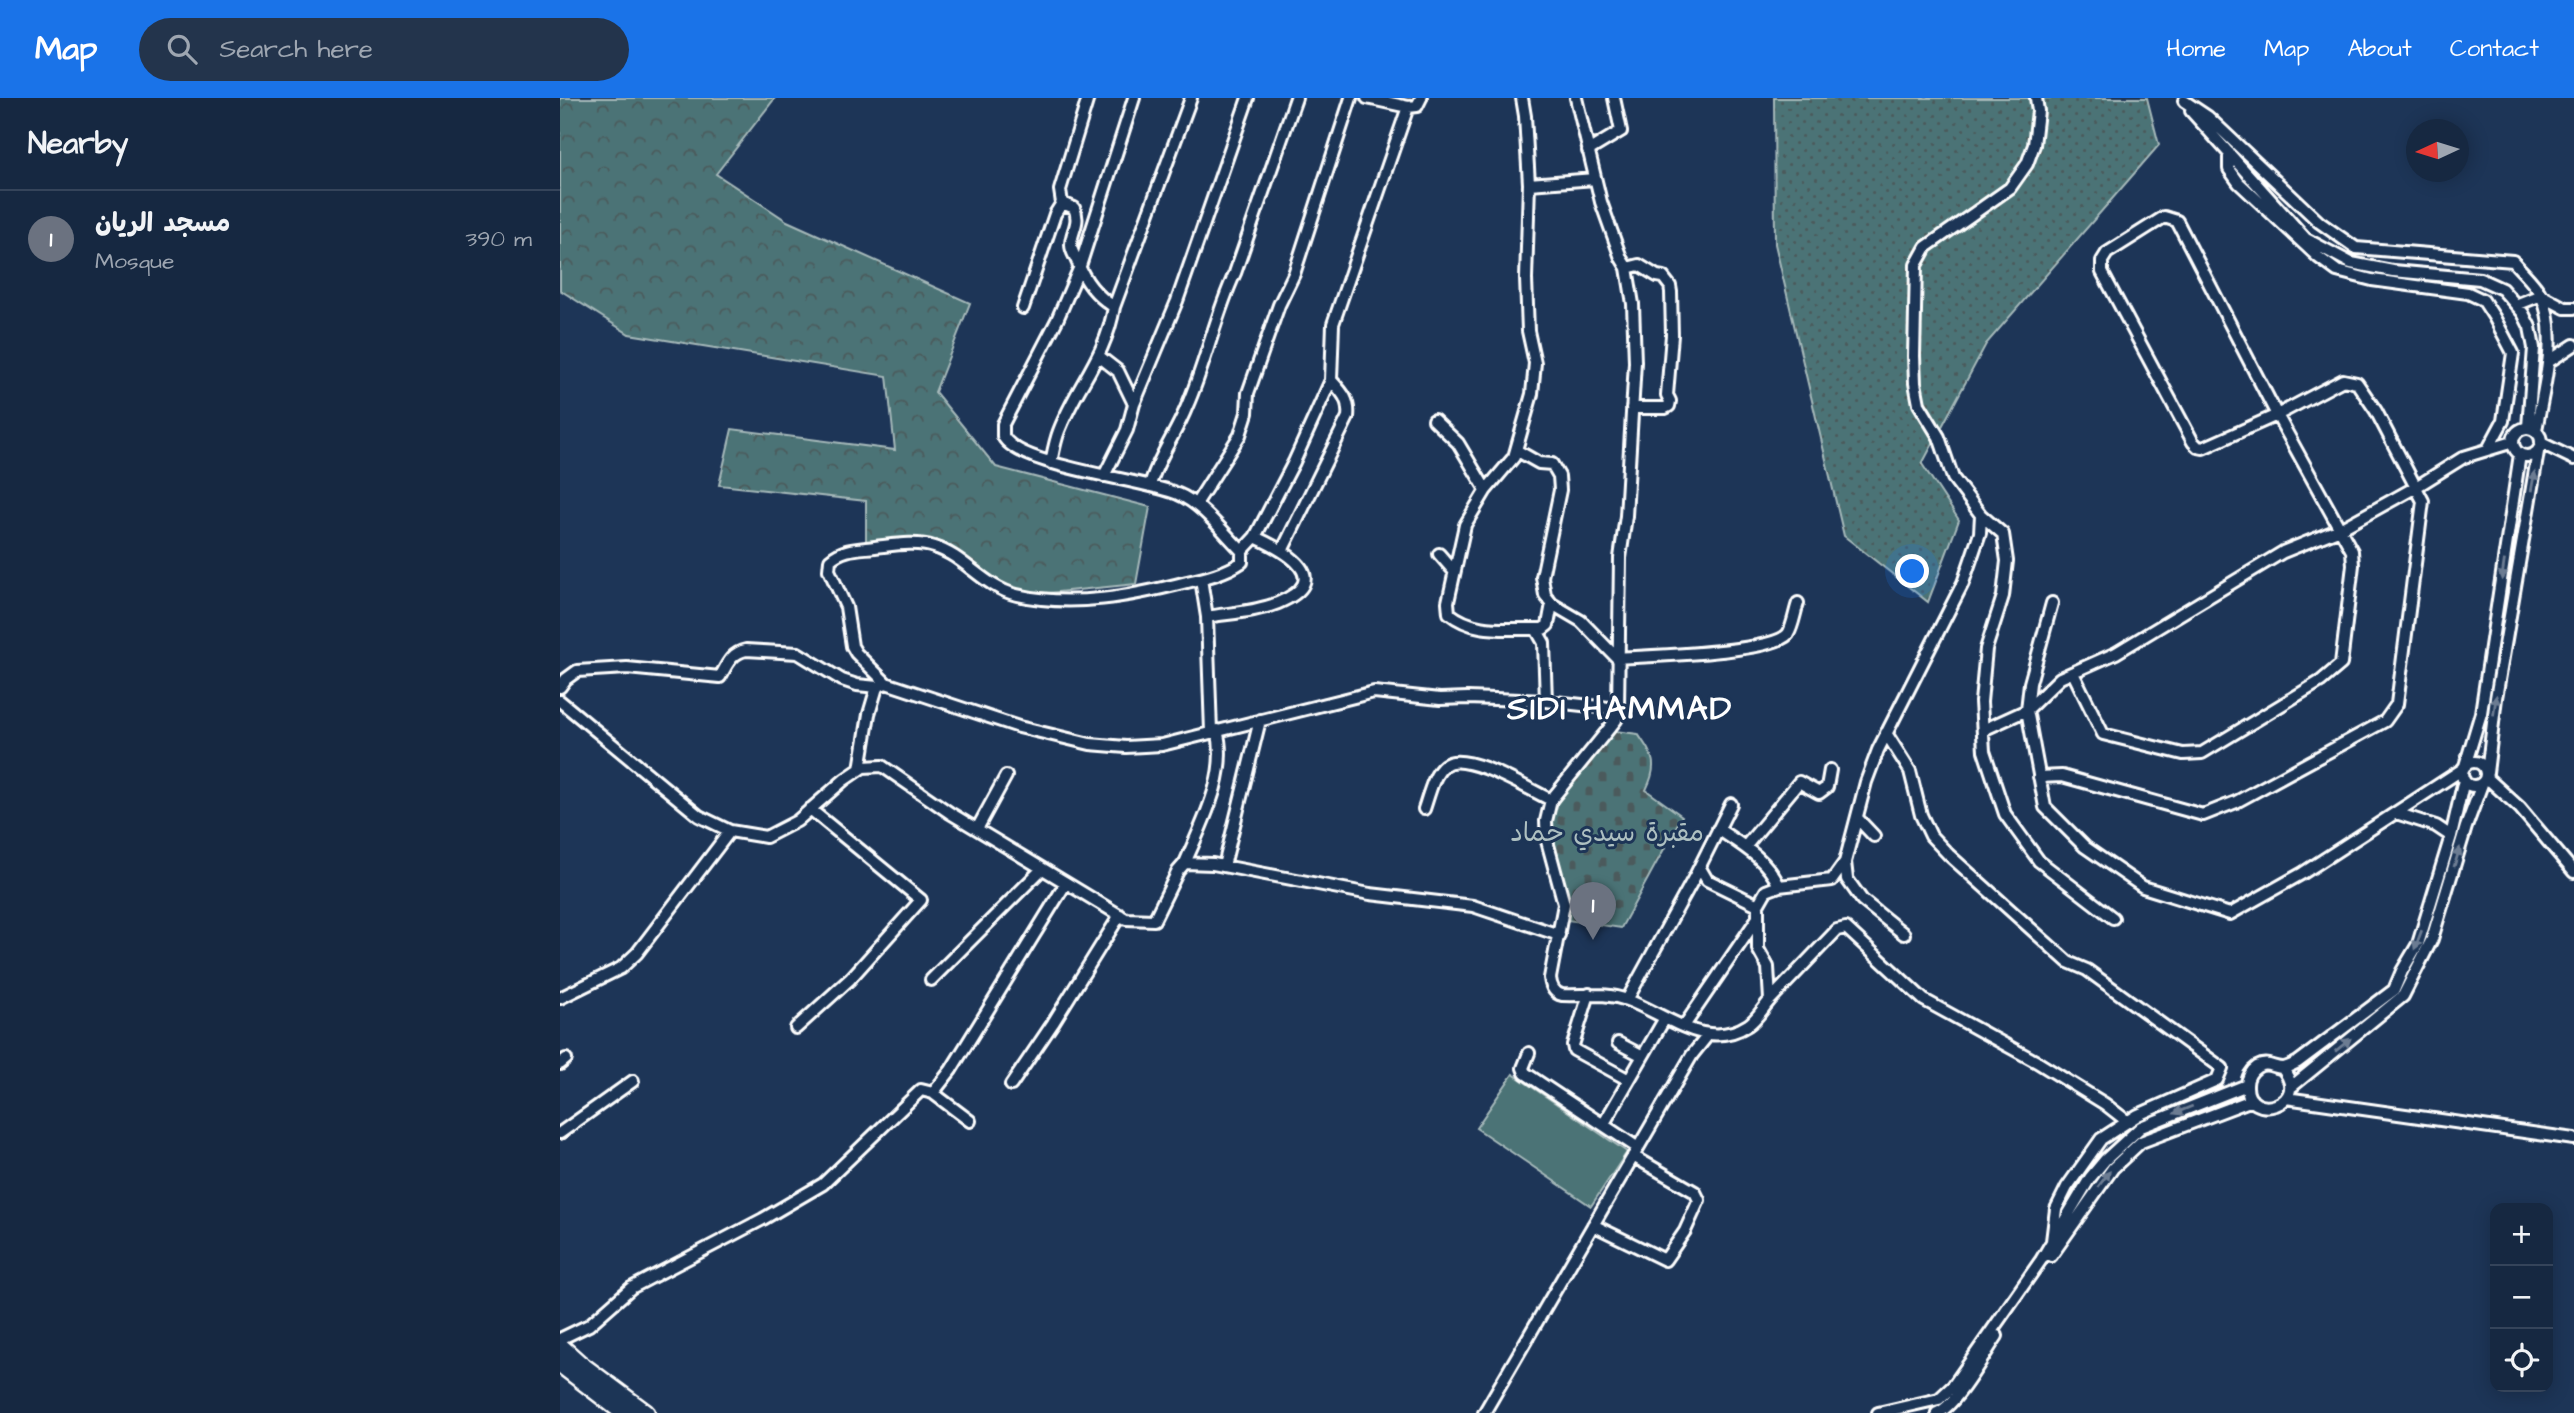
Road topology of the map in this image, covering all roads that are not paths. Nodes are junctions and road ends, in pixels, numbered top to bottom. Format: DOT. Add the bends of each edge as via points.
graph roads {
  1 [pos="1088,98"];
  2 [pos="1134,98"];
  3 [pos="1191,98"];
  4 [pos="1248,98"];
  5 [pos="1296,98"];
  6 [pos="1350,98"];
  7 [pos="1367,98"];
  8 [pos="1421,98"];
  9 [pos="1522,98"];
  10 [pos="1576,98"];
  11 [pos="1614,98"];
  12 [pos="2036,98"];
  13 [pos="2183,100"];
  14 [pos="1408,107"];
  15 [pos="1588,151"];
  16 [pos="2229,153"];
  17 [pos="1595,179"];
  18 [pos="1529,184"];
  19 [pos="1062,202"];
  20 [pos="1627,268"];
  21 [pos="1079,269"];
  22 [pos="2541,295"];
  23 [pos="2516,306"];
  24 [pos="1114,307"];
  25 [pos="1023,308"];
  26 [pos="2574,309"];
  27 [pos="2574,345"];
  28 [pos="1100,357"];
  29 [pos="2548,362"];
  30 [pos="1331,380"];
  31 [pos="1134,404"];
  32 [pos="1632,408"];
  33 [pos="2277,415"];
  34 [pos="1434,420"];
  35 [pos="2532,429"];
  36 [pos="2513,442"];
  37 [pos="2540,447"];
  38 [pos="2488,449"];
  39 [pos="1516,450"];
  40 [pos="2520,454"];
  41 [pos="2574,458"];
  42 [pos="1051,463"];
  43 [pos="1104,475"];
  44 [pos="1150,485"];
  45 [pos="2416,487"];
  46 [pos="1486,490"];
  47 [pos="1196,505"];
  48 [pos="2529,505"];
  49 [pos="1981,515"];
  50 [pos="2510,525"];
  51 [pos="2340,529"];
  52 [pos="1255,537"];
  53 [pos="1283,550"];
  54 [pos="1242,551"];
  55 [pos="1439,554"];
  56 [pos="1453,570"];
  57 [pos="1201,579"];
  58 [pos="1798,603"];
  59 [pos="2052,603"];
  60 [pos="1552,604"];
  61 [pos="1207,617"];
  62 [pos="1536,629"];
  63 [pos="1618,658"];
  64 [pos="2073,673"];
  65 [pos="881,685"];
  66 [pos="560,687"];
  67 [pos="560,701"];
  68 [pos="1546,701"];
  69 [pos="1618,709"];
  70 [pos="2027,710"];
  71 [pos="1260,720"];
  72 [pos="1983,730"];
  73 [pos="1214,731"];
  74 [pos="1886,733"];
  75 [pos="860,769"];
  76 [pos="1830,770"];
  77 [pos="2464,772"];
  78 [pos="1006,776"];
  79 [pos="2039,777"];
  80 [pos="2485,778"];
  81 [pos="1551,800"];
  82 [pos="1731,804"];
  83 [pos="810,809"];
  84 [pos="1424,809"];
  85 [pos="2396,813"];
  86 [pos="1857,818"];
  87 [pos="977,829"];
  88 [pos="1718,829"];
  89 [pos="730,831"];
  90 [pos="1874,836"];
  91 [pos="2451,836"];
  92 [pos="1745,847"];
  93 [pos="1845,862"];
  94 [pos="1185,863"];
  95 [pos="1224,866"];
  96 [pos="1700,868"];
  97 [pos="1042,869"];
  98 [pos="2574,872"];
  99 [pos="1846,879"];
  100 [pos="1832,880"];
  101 [pos="1066,883"];
  102 [pos="1779,886"];
  103 [pos="1758,905"];
  104 [pos="1120,915"];
  105 [pos="2113,918"];
  106 [pos="1757,919"];
  107 [pos="1904,934"];
  108 [pos="1559,935"];
  109 [pos="931,981"];
  110 [pos="1589,994"];
  111 [pos="560,998"];
  112 [pos="1627,1000"];
  113 [pos="1770,1000"];
  114 [pos="1665,1018"];
  115 [pos="1684,1026"];
  116 [pos="796,1028"];
  117 [pos="1707,1035"];
  118 [pos="1618,1043"];
  119 [pos="1529,1053"];
  120 [pos="1643,1056"];
  121 [pos="2282,1068"];
  122 [pos="1629,1080"];
  123 [pos="633,1082"];
  124 [pos="2247,1085"];
  125 [pos="1011,1086"];
  126 [pos="933,1093"];
  127 [pos="2288,1093"];
  128 [pos="2252,1100"];
  129 [pos="2105,1104"];
  130 [pos="2133,1118"];
  131 [pos="970,1121"];
  132 [pos="1603,1125"];
  133 [pos="2118,1129"];
  134 [pos="560,1133"];
  135 [pos="2574,1139"];
  136 [pos="1636,1152"];
  137 [pos="1594,1225"];
  138 [pos="2052,1241"];
  139 [pos="560,1339"];
  140 [pos="560,1346"];
  141 [pos="560,1364"];
  142 [pos="624,1413"];
  143 [pos="646,1413"];
  144 [pos="1484,1413"];
  145 [pos="1880,1413"];
  146 [pos="1937,1413"];
  1 -- 19 [label="street" via="1060,190"];
  2 -- 21 [label="street"];
  3 -- 24 [label="street"];
  4 -- 31 [label="street" via="1177,301"];
  5 -- 44 [label="street" via="1186,408"];
  6 -- 47 [label="street" via="1294,274 1248,393 1240,435"];
  7 -- 14 [label="street"];
  8 -- 14 [label="street" via="1417,106"];
  9 -- 18 [label="street"];
  10 -- 15 [label="street"];
  11 -- 15 [label="street" via="1621,131"];
  12 -- 49 [label="street" via="2034,145 2010,188 1926,247 1916,265 1914,355 1919,404 1939,437 1954,478"];
  13 -- 16 [label="street"];
  13 -- 22 [label="street" via="2319,222 2356,247 2513,261"];
  14 -- 30 [label="street" via="1333,324"];
  15 -- 17 [label="street"];
  16 -- 23 [label="street" via="2306,239 2351,263 2480,279 2502,289"];
  16 -- 38 [label="street" via="2230,169 2239,183 2337,271 2468,293 2483,300 2513,353 2504,421"];
  17 -- 18 [label="street"];
  17 -- 20 [label="street"];
  18 -- 39 [label="street" via="1526,279 1528,331 1535,363 1532,394"];
  19 -- 21 [label="street" via="1078,215 1071,244"];
  19 -- 25 [label="street"];
  20 -- 32 [label="street" via="1633,304"];
  20 -- 32 [label="street" via="1639,265 1663,277 1671,292 1669,405"];
  21 -- 24 [label="street" via="1091,290"];
  21 -- 42 [label="street" via="1002,430 1006,442"];
  22 -- 23 [label="street"];
  22 -- 26 [label="street"];
  22 -- 29 [label="street" via="2549,327"];
  23 -- 35 [label="street" via="2529,327 2534,348"];
  24 -- 28 [label="street"];
  27 -- 29 [label="street"];
  28 -- 31 [label="street" via="1118,370"];
  28 -- 42 [label="street" via="1058,433"];
  29 -- 35 [label="street"];
  30 -- 52 [label="street"];
  30 -- 53 [label="street" via="1344,394 1348,417"];
  31 -- 43 [label="street" via="1127,430"];
  32 -- 63 [label="street" via="1620,558"];
  33 -- 33 [label="street" via="2177,221 2164,217 2107,253 2102,272 2198,447"];
  33 -- 45 [label="street" via="2343,380 2357,383"];
  33 -- 51 [label="street"];
  34 -- 46 [label="street" via="1458,443"];
  35 -- 36 [label="street" via="2519,430"];
  35 -- 37 [label="street"];
  36 -- 38 [label="street"];
  36 -- 40 [label="street"];
  37 -- 40 [label="street" via="2529,456"];
  37 -- 41 [label="street"];
  48 -- 37 [label="street, one-way"];
  38 -- 45 [label="street" via="2464,457"];
  39 -- 46 [label="street"];
  39 -- 60 [label="street" via="1538,463 1552,464 1561,483 1542,577"];
  40 -- 50 [label="street"];
  42 -- 43 [label="street"];
  43 -- 44 [label="street"];
  44 -- 47 [label="street"];
  45 -- 51 [label="street"];
  45 -- 79 [label="street" via="2423,501 2400,683 2397,704 2385,721 2236,802 2203,815 2062,776"];
  46 -- 56 [label="street" via="1465,524"];
  47 -- 54 [label="street"];
  48 -- 50 [label="street"];
  80 -- 48 [label="street, one-way"];
  49 -- 72 [label="street" via="2003,534 2007,561 2003,596 1986,649"];
  49 -- 74 [label="street" via="1980,533 1963,583"];
  50 -- 77 [label="street, one-way" via="2481,713"];
  51 -- 64 [label="street" via="2283,552 2116,653"];
  51 -- 64 [label="street" via="2352,551 2353,565 2341,664 2202,753 2183,754 2103,734"];
  52 -- 53 [label="street"];
  52 -- 54 [label="street"];
  53 -- 61 [label="street" via="1303,570 1301,587 1278,603"];
  54 -- 57 [label="street" via="1242,562"];
  55 -- 56 [label="street"];
  56 -- 62 [label="street" via="1448,602 1457,619 1487,629"];
  57 -- 61 [label="street"];
  57 -- 65 [label="street" via="1143,594 1044,600 985,581 934,546 845,550 830,560 829,570 846,607 852,646"];
  58 -- 63 [label="street" via="1788,634 1777,642"];
  59 -- 70 [label="street"];
  60 -- 62 [label="street" via="1548,625"];
  60 -- 63 [label="street" via="1581,621"];
  61 -- 73 [label="street"];
  62 -- 68 [label="street" via="1544,643"];
  63 -- 69 [label="street"];
  64 -- 70 [label="street" via="2060,678"];
  65 -- 66 [label="street" via="842,680 798,653 746,650 735,654 720,677 627,668 577,671"];
  65 -- 73 [label="street" via="1090,744 1162,745"];
  65 -- 75 [label="street" via="869,713"];
  67 -- 89 [label="street" via="699,816"];
  68 -- 69 [label="street"];
  68 -- 71 [label="street" via="1440,699 1374,692"];
  69 -- 81 [label="street" via="1616,720"];
  70 -- 72 [label="street"];
  70 -- 79 [label="street"];
  71 -- 73 [label="street"];
  71 -- 95 [label="street"];
  72 -- 105 [label="street" via="1984,751 2005,814 2039,861"];
  73 -- 94 [label="street" via="1222,748 1220,763 1209,806"];
  74 -- 86 [label="street"];
  74 -- 130 [label="street" via="1910,771 1931,836 1949,855 2068,962 2087,970 2222,1068 2217,1080"];
  75 -- 83 [label="street"];
  75 -- 87 [label="street" via="882,766"];
  76 -- 92 [label="street" via="1827,787 1819,793 1799,782"];
  77 -- 80 [label="street" via="2471,786"];
  77 -- 80 [label="street" via="2476,762 2483,766"];
  77 -- 85 [label="street"];
  77 -- 91 [label="street"];
  78 -- 87 [label="street"];
  79 -- 85 [label="street" via="2045,807 2085,847 2143,887 2230,914"];
  80 -- 98 [label="street" via="2520,808"];
  127 -- 80 [label="street, one-way" via="2403,996 2432,939"];
  81 -- 84 [label="street" via="1463,761 1447,763 1437,774"];
  81 -- 108 [label="street" via="1547,841 1564,902"];
  82 -- 88 [label="street"];
  83 -- 89 [label="street" via="766,836"];
  83 -- 116 [label="street" via="921,900 850,979"];
  85 -- 91 [label="street"];
  86 -- 90 [label="street"];
  86 -- 93 [label="street"];
  87 -- 97 [label="street"];
  88 -- 92 [label="street"];
  88 -- 96 [label="street"];
  89 -- 111 [label="street" via="637,953 621,968"];
  91 -- 121 [label="street, one-way" via="2418,944 2394,990 2298,1062"];
  92 -- 102 [label="street" via="1773,872"];
  93 -- 99 [label="street"];
  93 -- 100 [label="street"];
  94 -- 95 [label="street"];
  94 -- 104 [label="street" via="1154,920"];
  95 -- 108 [label="street" via="1370,894 1473,906"];
  96 -- 103 [label="street" via="1707,880"];
  96 -- 112 [label="street"];
  97 -- 101 [label="street"];
  97 -- 109 [label="street"];
  99 -- 100 [label="street"];
  99 -- 107 [label="street" via="1861,900"];
  100 -- 102 [label="street"];
  101 -- 104 [label="street"];
  101 -- 126 [label="street"];
  102 -- 103 [label="street" via="1766,891"];
  103 -- 106 [label="street"];
  104 -- 125 [label="street"];
  106 -- 113 [label="street" via="1758,949 1768,967"];
  106 -- 115 [label="street"];
  108 -- 110 [label="street" via="1551,986 1562,995"];
  110 -- 112 [label="street"];
  110 -- 122 [label="street" via="1574,1050"];
  112 -- 114 [label="street"];
  113 -- 117 [label="street" via="1750,1024 1728,1034"];
  113 -- 129 [label="street" via="1837,930 1846,928 1924,1000"];
  114 -- 115 [label="street"];
  114 -- 120 [label="street"];
  115 -- 117 [label="street"];
  117 -- 136 [label="street"];
  118 -- 120 [label="street"];
  119 -- 132 [label="street" via="1525,1073"];
  120 -- 122 [label="street"];
  121 -- 124 [label="street" via="2260,1065 2249,1075"];
  121 -- 127 [label="street" via="2290,1081"];
  122 -- 132 [label="street"];
  123 -- 134 [label="street"];
  124 -- 128 [label="street"];
  124 -- 138 [label="street, one-way" via="2141,1128 2090,1178"];
  126 -- 131 [label="street"];
  126 -- 139 [label="street" via="921,1090 823,1184 631,1288 589,1325"];
  127 -- 128 [label="street" via="2273,1107"];
  127 -- 135 [label="street"];
  146 -- 128 [label="street, one-way" via="1955,1398 2113,1168 2141,1142"];
  129 -- 130 [label="street"];
  129 -- 133 [label="street"];
  130 -- 133 [label="street"];
  132 -- 136 [label="street"];
  133 -- 138 [label="street" via="2101,1139 2067,1187 2056,1209"];
  136 -- 137 [label="street"];
  136 -- 137 [label="street" via="1695,1192 1699,1200 1685,1231 1665,1260"];
  137 -- 144 [label="street"];
  138 -- 145 [label="street" via="1953,1386 1939,1399"];
  140 -- 143 [label="highway"];
  141 -- 142 [label="highway"];
}
